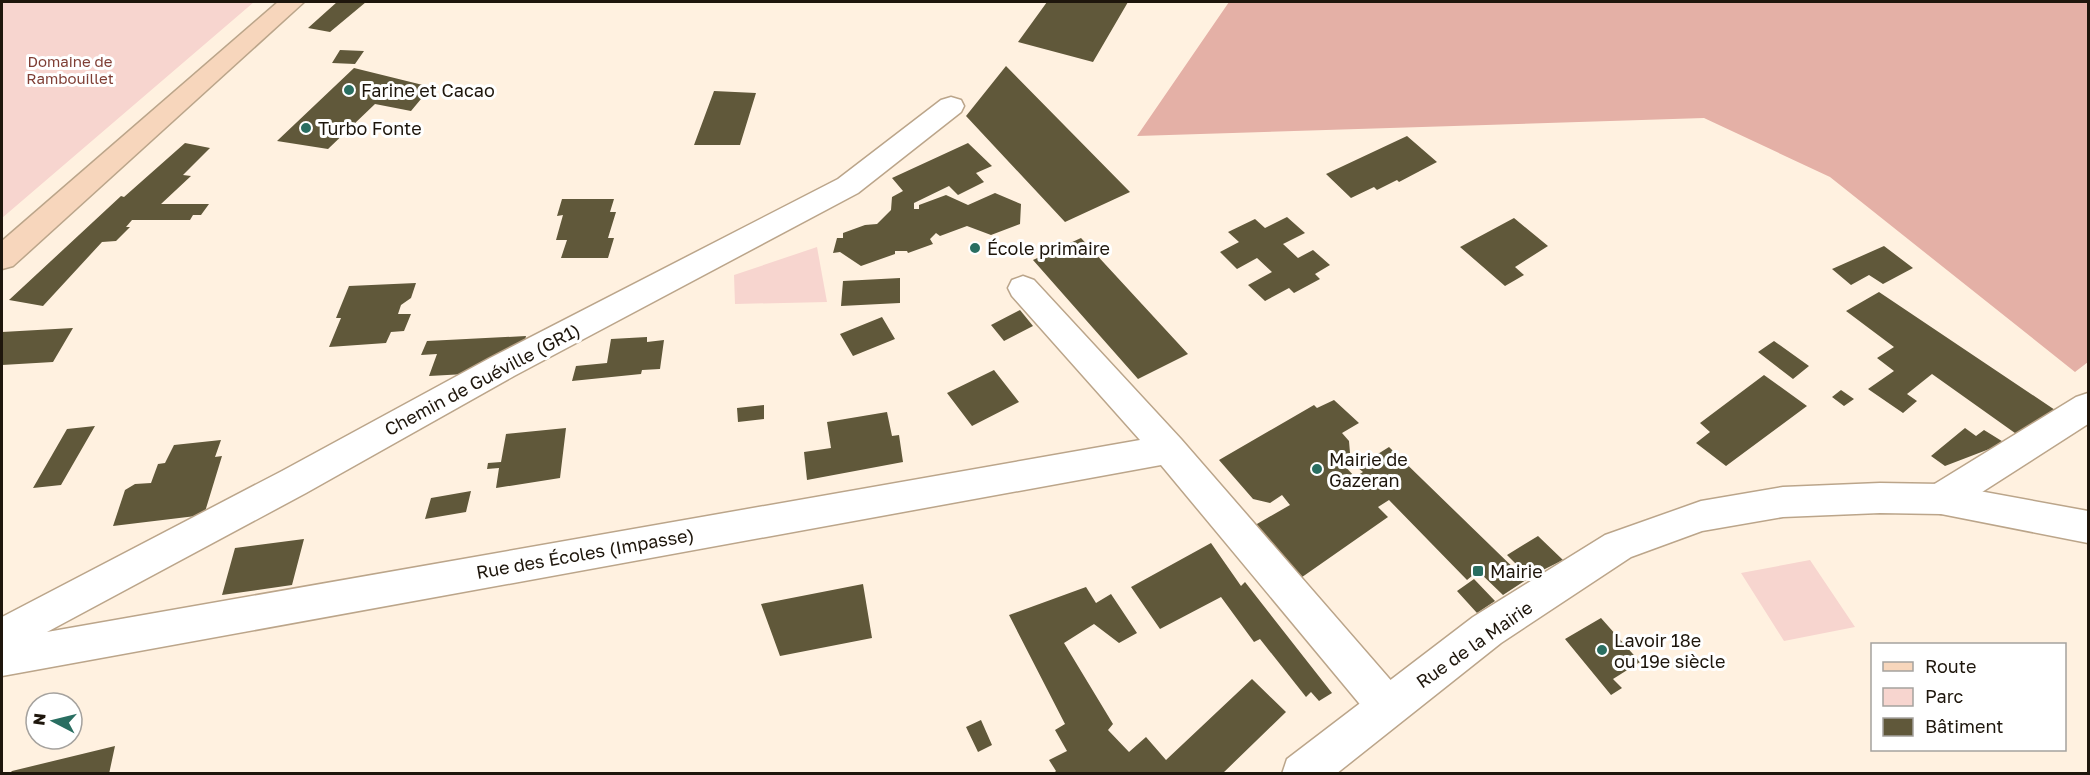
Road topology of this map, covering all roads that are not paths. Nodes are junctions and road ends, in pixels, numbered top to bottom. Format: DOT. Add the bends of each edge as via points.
graph roads {
  1 [pos="292,2"];
  2 [pos="951,106"];
  3 [pos="2,258"];
  4 [pos="1023,288"];
  5 [pos="2088,407"];
  6 [pos="1169,448"];
  7 [pos="1941,499"];
  8 [pos="2088,527"];
  9 [pos="2,636"];
  10 [pos="2,658"];
  11 [pos="1387,706"];
  12 [pos="1312,771"];
  1 -- 3 [label="main road"];
  2 -- 9 [label="street, Chemin de Guéville (GR1)" via="848,186"];
  4 -- 6 [label="street"];
  5 -- 7 [label="street"];
  6 -- 10 [label="street, Rue des Écoles (Impasse)"];
  6 -- 11 [label="street"];
  7 -- 8 [label="street, Rue de la Mairie"];
  7 -- 11 [label="street, Rue de la Mairie" via="1783,502 1701,516 1618,546 1487,630"];
  11 -- 12 [label="street, Rue de la Mairie"];
}
